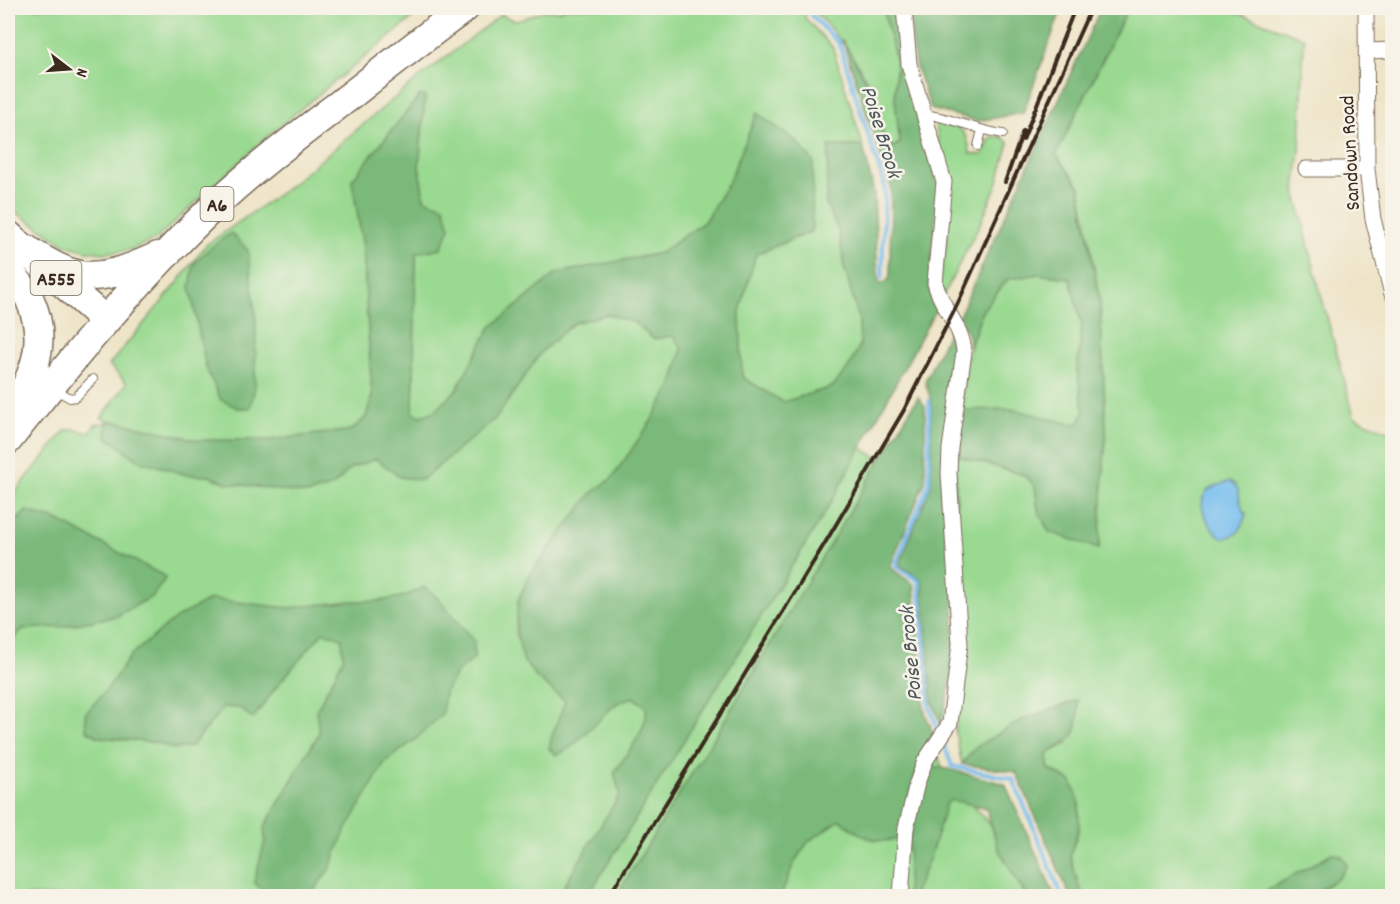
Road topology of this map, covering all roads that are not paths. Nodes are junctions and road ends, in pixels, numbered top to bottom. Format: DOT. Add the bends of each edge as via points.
graph roads {
  1 [pos="465,8"];
  2 [pos="904,8"];
  3 [pos="1366,8"];
  4 [pos="1392,50"];
  5 [pos="1367,51"];
  6 [pos="925,114"];
  7 [pos="982,130"];
  8 [pos="1003,134"];
  9 [pos="978,146"];
  10 [pos="1306,169"];
  11 [pos="1367,169"];
  12 [pos="169,252"];
  13 [pos="12,255"];
  14 [pos="1392,294"];
  15 [pos="99,327"];
  16 [pos="93,379"];
  17 [pos="51,386"];
  18 [pos="8,420"];
  19 [pos="8,440"];
  20 [pos="901,897"];
  1 -- 12 [label="highway, A6" via="252,172"];
  2 -- 6 [label="street" via="909,64"];
  3 -- 5 [label="street, Sandown Road"];
  4 -- 5 [label="street"];
  5 -- 11 [label="street, Sandown Road"];
  6 -- 7 [label="lane"];
  6 -- 20 [label="street" via="944,182 935,283 938,298 959,330 964,352 949,474 960,644 950,723 925,761 906,828"];
  7 -- 8 [label="lane"];
  7 -- 9 [label="lane"];
  10 -- 11 [label="street"];
  11 -- 14 [label="street, Sandown Road" via="1373,219"];
  12 -- 13 [label="highway" via="128,270 99,276 69,273"];
  12 -- 15 [label="highway, A6"];
  13 -- 15 [label="highway, A555"];
  13 -- 18 [label="highway" via="38,325 38,350 32,377"];
  15 -- 17 [label="highway, A6"];
  16 -- 17 [label="lane" via="76,397 70,398"];
  17 -- 19 [label="highway, A6"];
}
